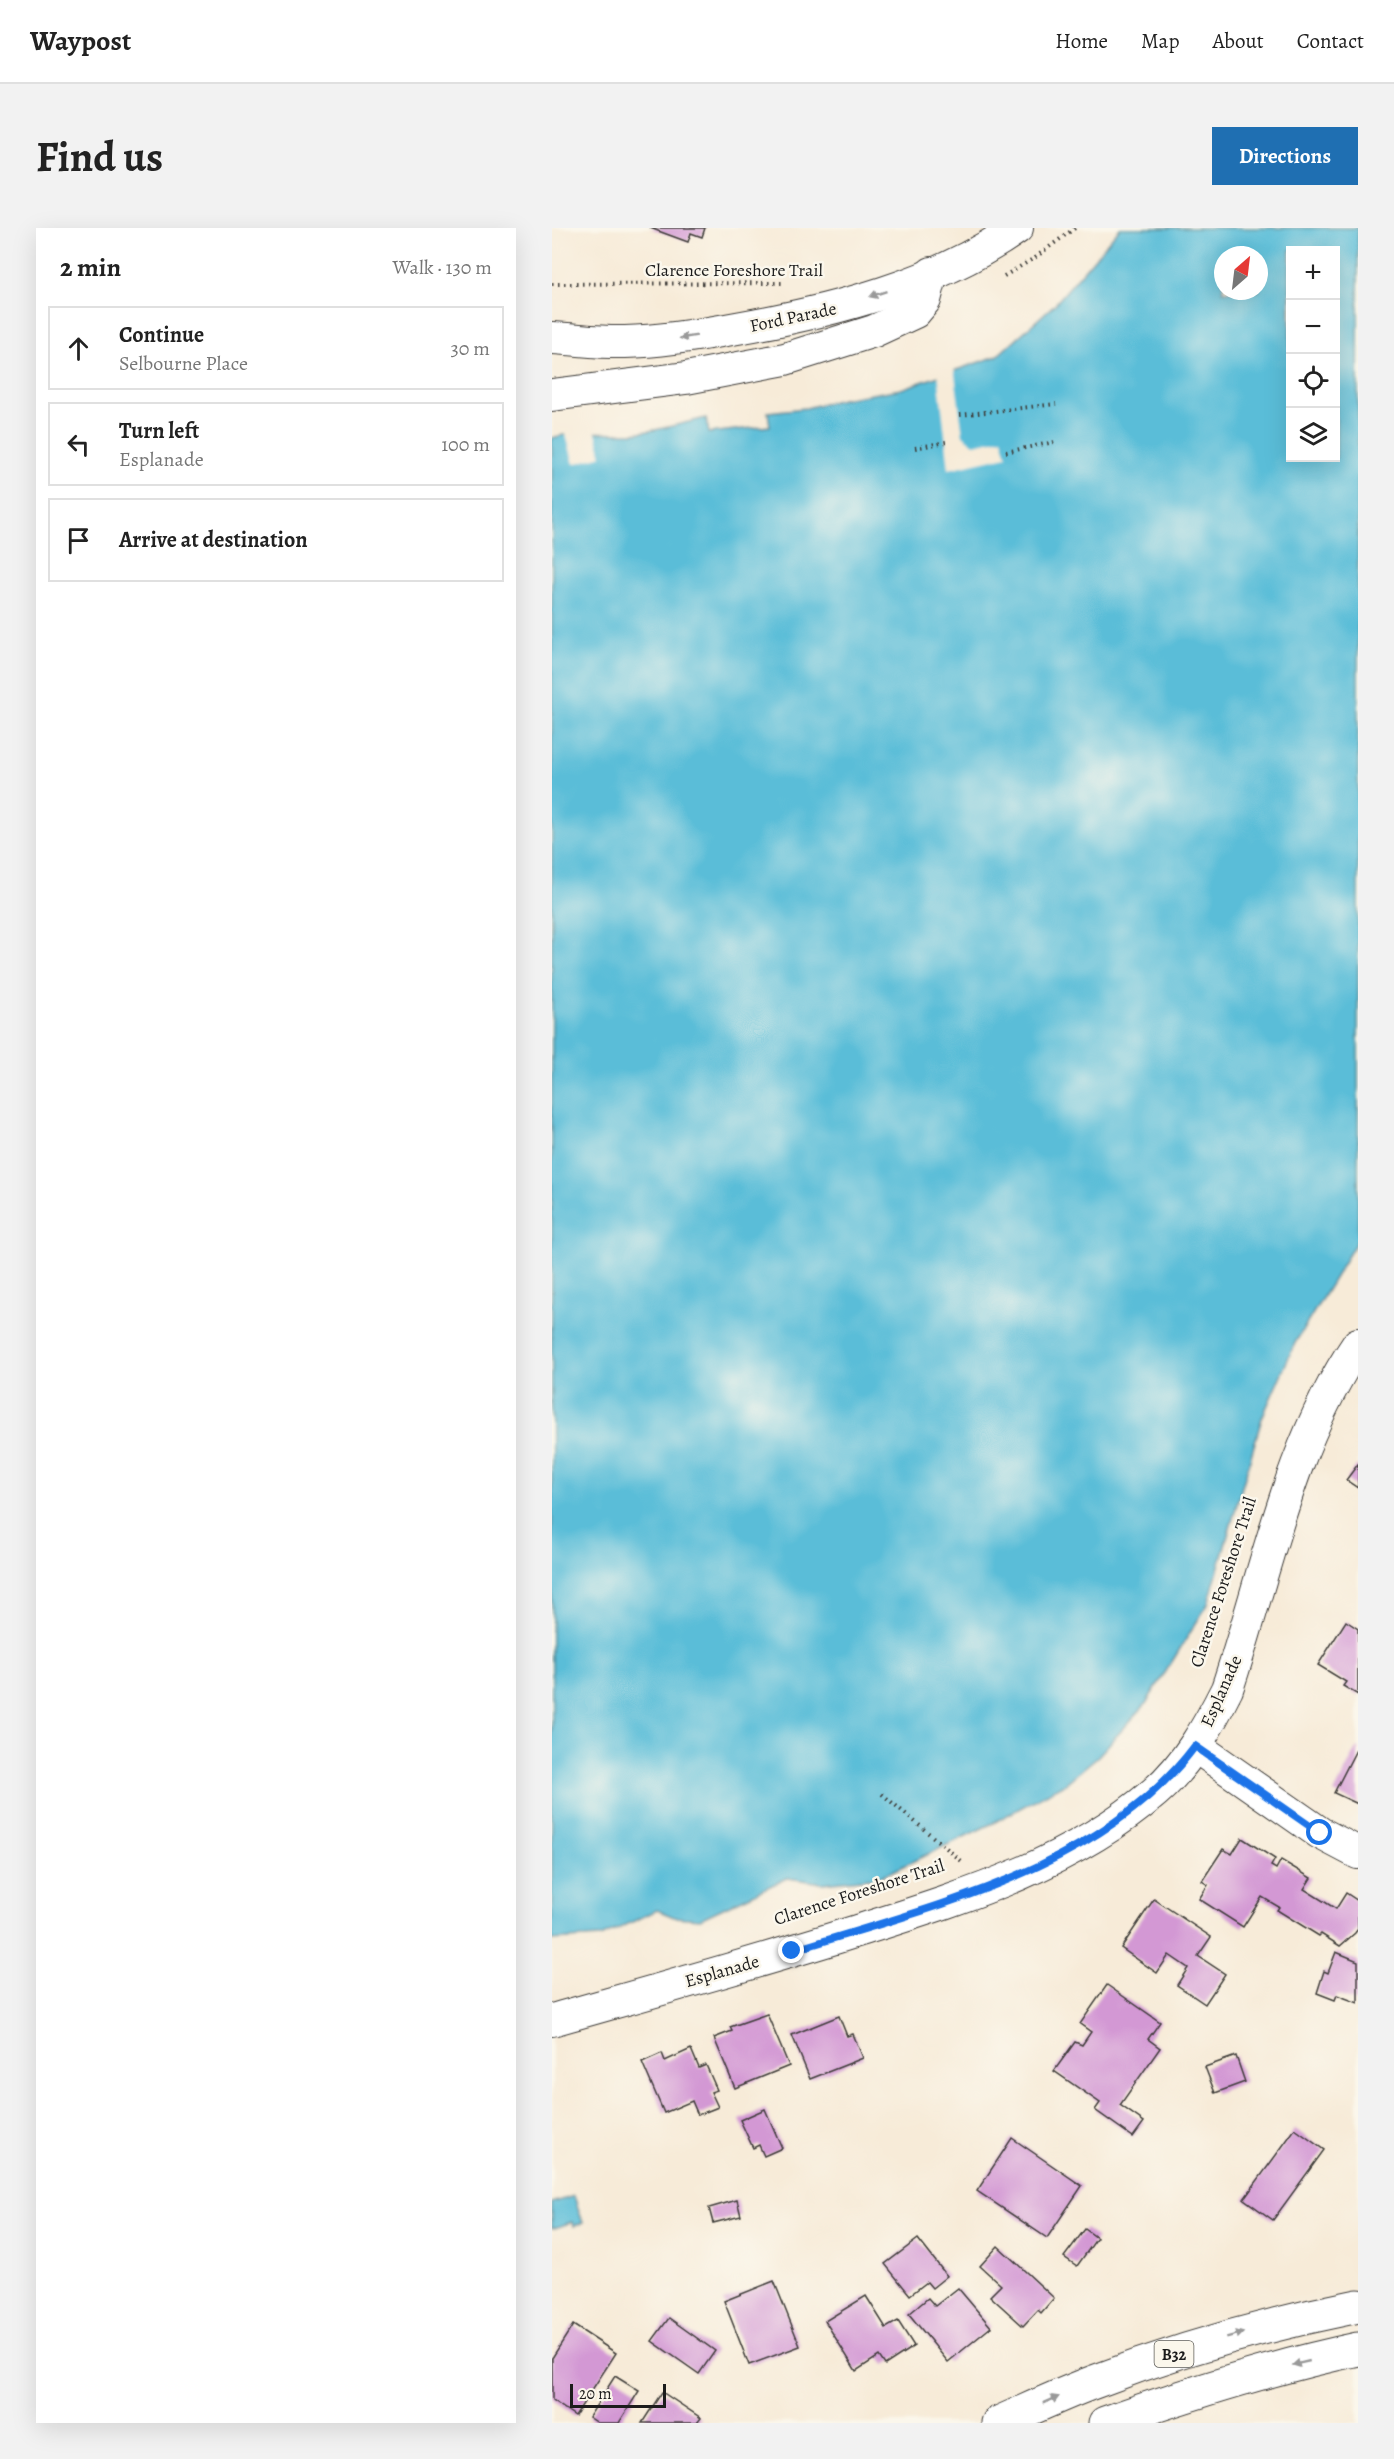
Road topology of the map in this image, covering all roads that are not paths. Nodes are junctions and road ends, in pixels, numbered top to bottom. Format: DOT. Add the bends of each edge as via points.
graph roads {
  1 [pos="1017,228"];
  2 [pos="933,273"];
  3 [pos="552,338"];
  4 [pos="552,395"];
  5 [pos="1358,1344"];
  6 [pos="1195,1746"];
  7 [pos="1358,1853"];
  8 [pos="552,2020"];
  9 [pos="1358,2306"];
  10 [pos="1358,2349"];
  11 [pos="998,2423"];
  12 [pos="1105,2423"];
  1 -- 2 [label="street, Ford Parade" via="974,256"];
  2 -- 3 [label="street, Ford Parade, one-way" via="840,307 682,338 622,342"];
  2 -- 4 [label="street" via="925,300 915,312 863,335 785,359 686,378"];
  5 -- 6 [label="street, Esplanade" via="1300,1455 1227,1689"];
  6 -- 7 [label="street" via="1320,1833"];
  6 -- 8 [label="street, Esplanade" via="1155,1792 1124,1816 1093,1838 1013,1876 935,1906 814,1944"];
  11 -- 9 [label="main road, B32, one-way" via="1093,2382 1203,2344"];
  10 -- 12 [label="main road, B32, one-way" via="1183,2396"];
}
